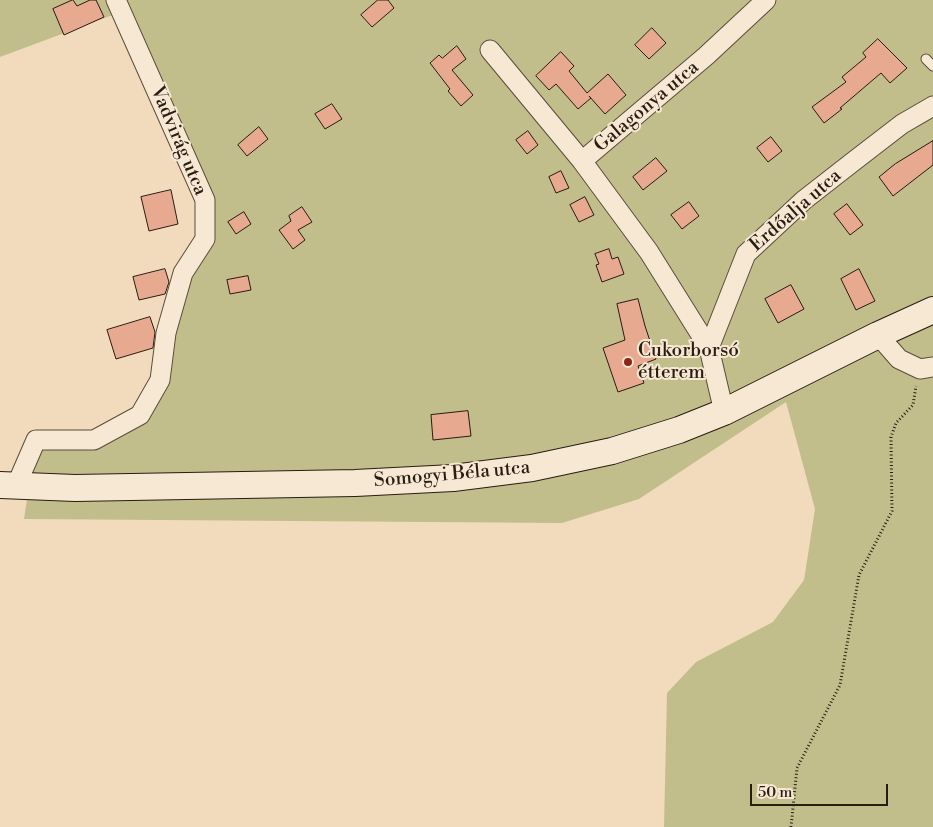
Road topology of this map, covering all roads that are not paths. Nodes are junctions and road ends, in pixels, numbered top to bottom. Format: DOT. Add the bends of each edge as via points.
graph roads {
  1 [pos="116,0"];
  2 [pos="766,0"];
  3 [pos="490,50"];
  4 [pos="926,59"];
  5 [pos="933,66"];
  6 [pos="933,106"];
  7 [pos="582,161"];
  8 [pos="933,310"];
  9 [pos="878,335"];
  10 [pos="709,348"];
  11 [pos="926,368"];
  12 [pos="724,412"];
  13 [pos="8,485"];
  1 -- 13 [label="street, Vadvirág utca" via="205,200 205,239 183,273 166,333 160,380 140,415 94,440 36,440"];
  2 -- 7 [label="street, Galagonya utca" via="706,56"];
  3 -- 7 [label="street"];
  4 -- 5 [label="lane"];
  6 -- 10 [label="street, Erdőalja utca" via="902,124 804,200 746,254"];
  7 -- 10 [label="street, Galagonya utca" via="649,252"];
  8 -- 9 [label="main road, Somogyi Béla utca"];
  9 -- 11 [label="street" via="899,359"];
  9 -- 12 [label="main road, Somogyi Béla utca"];
  10 -- 12 [label="street"];
  12 -- 13 [label="main road, Somogyi Béla utca" via="612,451 532,468 453,478 256,486 75,488"];
}
